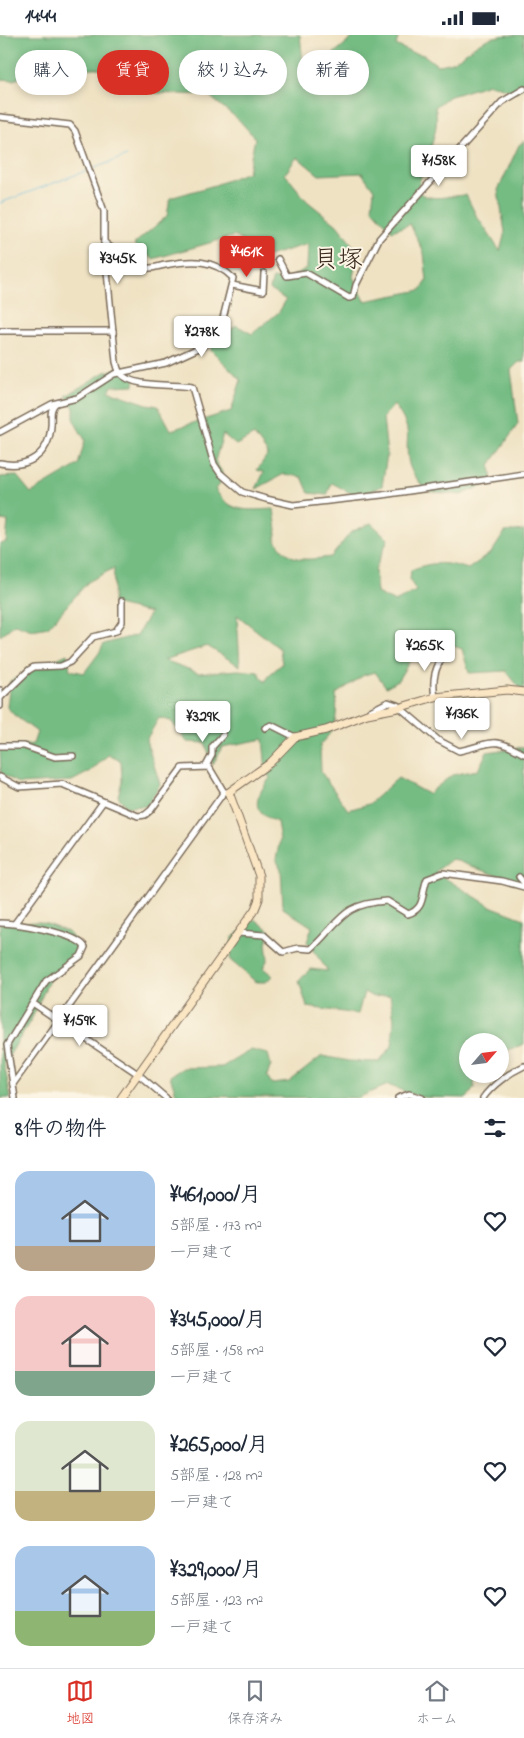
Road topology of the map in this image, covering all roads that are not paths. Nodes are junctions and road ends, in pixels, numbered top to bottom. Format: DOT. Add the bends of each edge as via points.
graph roads {
  1 [pos="524,89"];
  2 [pos="0,117"];
  3 [pos="104,241"];
  4 [pos="278,259"];
  5 [pos="264,273"];
  6 [pos="232,285"];
  7 [pos="0,331"];
  8 [pos="113,331"];
  9 [pos="121,373"];
  10 [pos="56,403"];
  11 [pos="0,432"];
  12 [pos="0,463"];
  13 [pos="524,475"];
  14 [pos="122,601"];
  15 [pos="445,655"];
  16 [pos="0,690"];
  17 [pos="524,692"];
  18 [pos="1,697"];
  19 [pos="435,697"];
  20 [pos="0,706"];
  21 [pos="398,708"];
  22 [pos="266,728"];
  23 [pos="223,735"];
  24 [pos="295,737"];
  25 [pos="0,746"];
  26 [pos="524,754"];
  27 [pos="72,756"];
  28 [pos="206,766"];
  29 [pos="0,777"];
  30 [pos="227,792"];
  31 [pos="103,802"];
  32 [pos="519,877"];
  33 [pos="524,883"];
  34 [pos="524,887"];
  35 [pos="0,923"];
  36 [pos="14,923"];
  37 [pos="238,933"];
  38 [pos="34,1004"];
  39 [pos="59,1021"];
  40 [pos="524,1066"];
  41 [pos="138,1074"];
  42 [pos="13,1084"];
  43 [pos="15,1098"];
  44 [pos="121,1098"];
  45 [pos="166,1098"];
  46 [pos="398,1098"];
  47 [pos="422,1098"];
  48 [pos="483,1098"];
  1 -- 4 [label="street" via="502,103 379,239 356,285 354,297 306,273 287,276"];
  2 -- 3 [label="street" via="70,125 104,211"];
  3 -- 6 [label="street" via="133,263 148,268 190,260 217,265 232,279"];
  3 -- 8 [label="street"];
  5 -- 6 [label="street" via="263,291"];
  6 -- 9 [label="street" via="222,323 202,346 166,363"];
  7 -- 8 [label="street"];
  8 -- 9 [label="street" via="116,362"];
  9 -- 10 [label="street" via="114,374 77,398"];
  9 -- 13 [label="street" via="127,378 149,383 192,387 214,464 242,492 266,499 293,505"];
  10 -- 11 [label="street"];
  10 -- 12 [label="street" via="46,447 41,454 15,466"];
  14 -- 18 [label="street" via="122,622 116,631 93,637 70,662 61,666 34,667"];
  15 -- 19 [label="street" via="438,662 432,683"];
  16 -- 18 [label="street"];
  17 -- 19 [label="street" via="507,690"];
  18 -- 20 [label="street"];
  19 -- 21 [label="street"];
  21 -- 24 [label="street" via="367,714 326,730"];
  21 -- 26 [label="street" via="438,740 459,751 491,741 504,743"];
  22 -- 24 [label="street" via="271,725"];
  23 -- 28 [label="street" via="212,747"];
  24 -- 30 [label="street" via="270,763"];
  25 -- 27 [label="street" via="24,746 55,757"];
  28 -- 30 [label="street"];
  28 -- 31 [label="street" via="182,768 145,815 134,816"];
  29 -- 31 [label="street" via="19,787 62,784"];
  30 -- 37 [label="street" via="260,883 259,899"];
  30 -- 39 [label="street"];
  31 -- 36 [label="street"];
  32 -- 33 [label="street"];
  34 -- 37 [label="street" via="502,881 436,874 427,879 421,907 416,912 408,914 387,901 356,906 346,912 311,949 283,952 264,935"];
  35 -- 36 [label="street"];
  36 -- 38 [label="street" via="76,939 85,947 81,956 46,981"];
  37 -- 41 [label="street"];
  38 -- 39 [label="street"];
  38 -- 42 [label="street" via="7,1045"];
  39 -- 41 [label="street"];
  39 -- 42 [label="street"];
  40 -- 48 [label="street"];
  41 -- 44 [label="street"];
  41 -- 45 [label="street"];
  42 -- 43 [label="street"];
  46 -- 47 [label="street" via="409,1094"];
}
